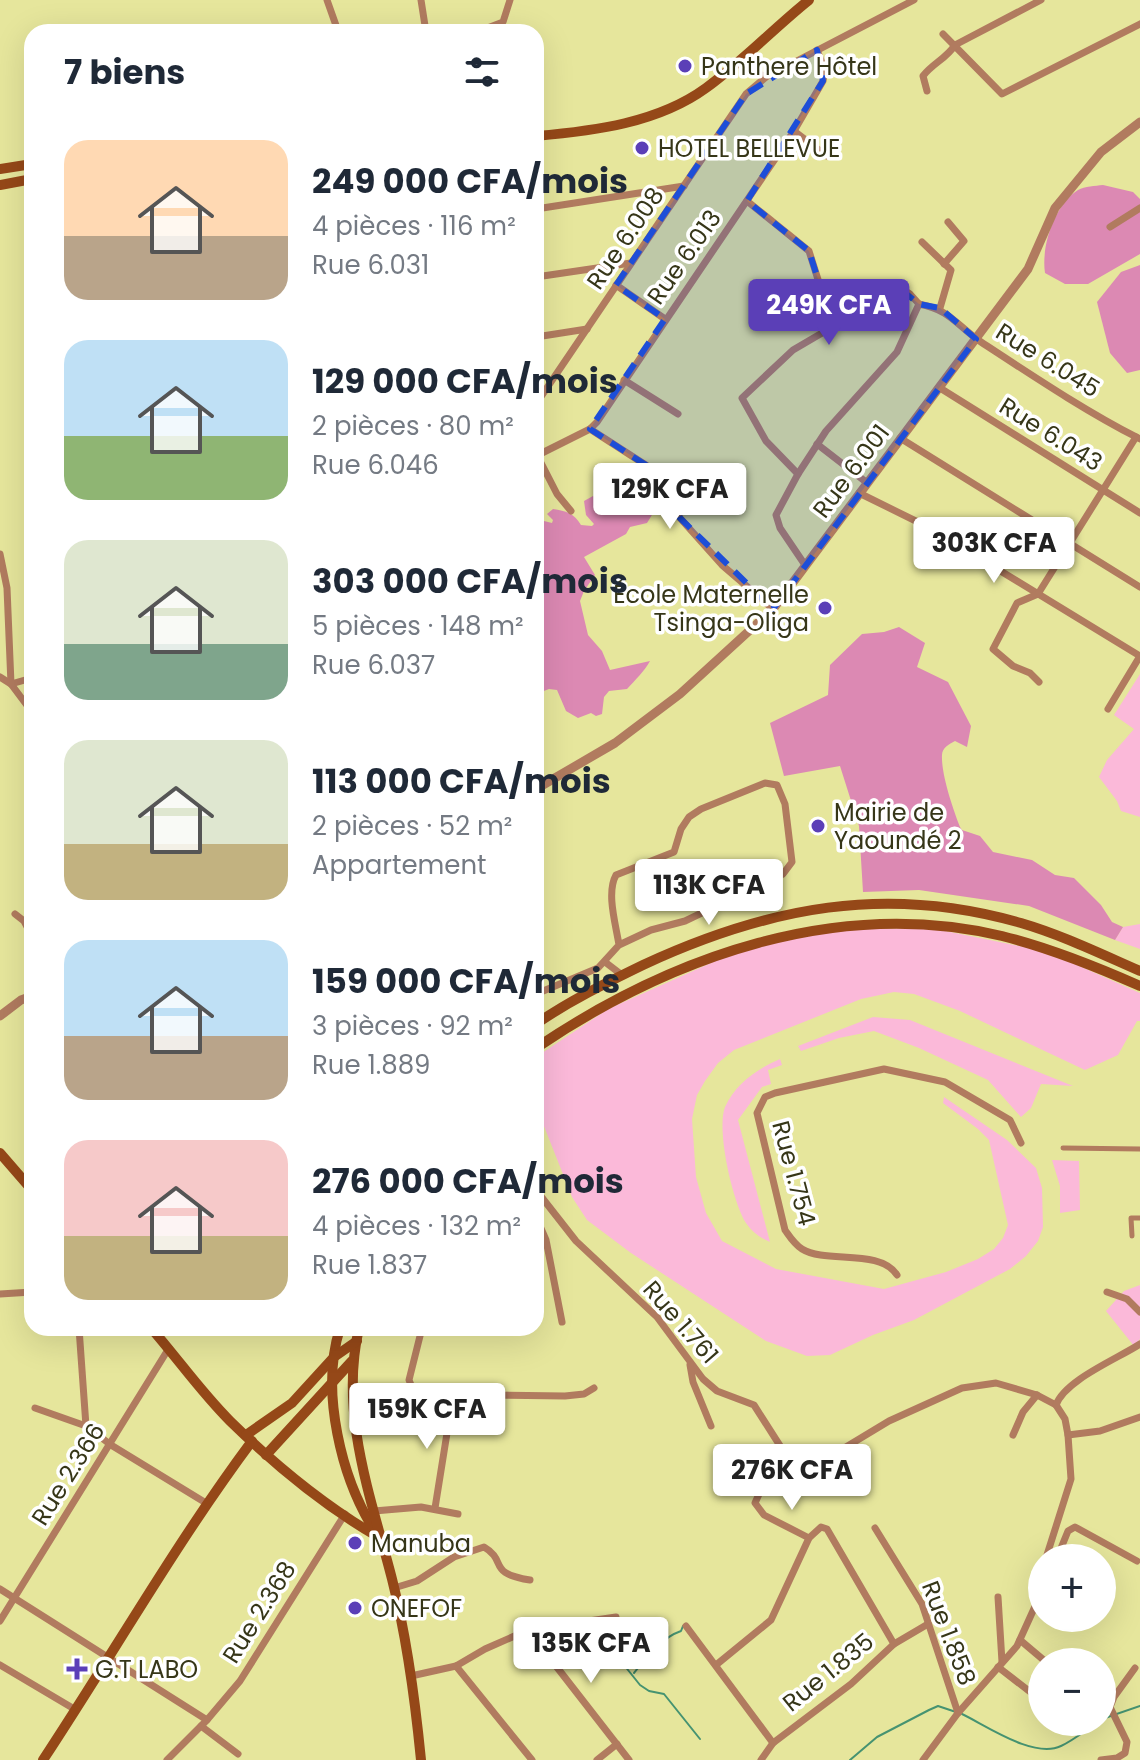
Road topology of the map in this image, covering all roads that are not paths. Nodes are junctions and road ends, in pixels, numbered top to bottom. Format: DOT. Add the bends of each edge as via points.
graph roads {
  1 [pos="327,0"];
  2 [pos="421,0"];
  3 [pos="510,0"];
  4 [pos="809,0"];
  5 [pos="914,0"];
  6 [pos="1041,0"];
  7 [pos="334,24"];
  8 [pos="425,24"];
  9 [pos="498,24"];
  10 [pos="1140,24"];
  11 [pos="943,34"];
  12 [pos="955,45"];
  13 [pos="817,50"];
  14 [pos="737,63"];
  15 [pos="766,77"];
  16 [pos="927,91"];
  17 [pos="1140,122"];
  18 [pos="794,131"];
  19 [pos="544,135"];
  20 [pos="827,156"];
  21 [pos="24,165"];
  22 [pos="0,169"];
  23 [pos="24,180"];
  24 [pos="0,185"];
  25 [pos="684,186"];
  26 [pos="747,201"];
  27 [pos="544,208"];
  28 [pos="1140,208"];
  29 [pos="948,222"];
  30 [pos="1110,227"];
  31 [pos="922,242"];
  32 [pos="631,263"];
  33 [pos="944,264"];
  34 [pos="544,276"];
  35 [pos="616,285"];
  36 [pos="919,304"];
  37 [pos="940,308"];
  38 [pos="665,319"];
  39 [pos="833,327"];
  40 [pos="587,329"];
  41 [pos="544,336"];
  42 [pos="976,339"];
  43 [pos="624,380"];
  44 [pos="940,388"];
  45 [pos="544,392"];
  46 [pos="678,414"];
  47 [pos="590,429"];
  48 [pos="900,438"];
  49 [pos="1138,438"];
  50 [pos="817,444"];
  51 [pos="544,451"];
  52 [pos="544,470"];
  53 [pos="798,474"];
  54 [pos="866,482"];
  55 [pos="1103,490"];
  56 [pos="859,493"];
  57 [pos="571,511"];
  58 [pos="1140,513"];
  59 [pos="1069,543"];
  60 [pos="0,554"];
  61 [pos="805,565"];
  62 [pos="1140,587"];
  63 [pos="1038,594"];
  64 [pos="773,609"];
  65 [pos="1140,656"];
  66 [pos="0,677"];
  67 [pos="24,680"];
  68 [pos="1039,682"];
  69 [pos="11,684"];
  70 [pos="24,701"];
  71 [pos="1108,709"];
  72 [pos="544,784"];
  73 [pos="15,914"];
  74 [pos="24,921"];
  75 [pos="619,945"];
  76 [pos="605,962"];
  77 [pos="1140,971"];
  78 [pos="622,975"];
  79 [pos="1140,986"];
  80 [pos="544,991"];
  81 [pos="24,999"];
  82 [pos="0,1016"];
  83 [pos="544,1019"];
  84 [pos="544,1043"];
  85 [pos="1021,1143"];
  86 [pos="1063,1148"];
  87 [pos="1140,1149"];
  88 [pos="0,1154"];
  89 [pos="24,1181"];
  90 [pos="544,1200"];
  91 [pos="1140,1218"];
  92 [pos="544,1235"];
  93 [pos="1132,1236"];
  94 [pos="897,1275"];
  95 [pos="24,1292"];
  96 [pos="1107,1292"];
  97 [pos="0,1294"];
  98 [pos="1140,1312"];
  99 [pos="562,1322"];
  100 [pos="80,1336"];
  101 [pos="158,1336"];
  102 [pos="338,1336"];
  103 [pos="358,1336"];
  104 [pos="420,1336"];
  105 [pos="357,1341"];
  106 [pos="1140,1344"];
  107 [pos="169,1348"];
  108 [pos="334,1357"];
  109 [pos="689,1360"];
  110 [pos="352,1361"];
  111 [pos="331,1382"];
  112 [pos="594,1388"];
  113 [pos="1037,1395"];
  114 [pos="416,1397"];
  115 [pos="452,1402"];
  116 [pos="1056,1405"];
  117 [pos="35,1408"];
  118 [pos="1140,1417"];
  119 [pos="354,1420"];
  120 [pos="86,1426"];
  121 [pos="711,1426"];
  122 [pos="1013,1435"];
  123 [pos="1068,1435"];
  124 [pos="249,1438"];
  125 [pos="111,1445"];
  126 [pos="266,1455"];
  127 [pos="791,1457"];
  128 [pos="206,1503"];
  129 [pos="435,1508"];
  130 [pos="374,1511"];
  131 [pos="345,1514"];
  132 [pos="458,1514"];
  133 [pos="875,1528"];
  134 [pos="380,1538"];
  135 [pos="809,1538"];
  136 [pos="1050,1544"];
  137 [pos="1063,1544"];
  138 [pos="1106,1544"];
  139 [pos="1116,1549"];
  140 [pos="1137,1561"];
  141 [pos="530,1580"];
  142 [pos="394,1588"];
  143 [pos="0,1589"];
  144 [pos="15,1597"];
  145 [pos="998,1597"];
  146 [pos="616,1617"];
  147 [pos="0,1621"];
  148 [pos="1028,1622"];
  149 [pos="928,1624"];
  150 [pos="686,1626"];
  151 [pos="528,1630"];
  152 [pos="1020,1640"];
  153 [pos="894,1644"];
  154 [pos="1029,1648"];
  155 [pos="111,1657"];
  156 [pos="1000,1664"];
  157 [pos="0,1665"];
  158 [pos="716,1665"];
  159 [pos="456,1666"];
  160 [pos="1135,1668"];
  161 [pos="411,1676"];
  162 [pos="1028,1689"];
  163 [pos="76,1710"];
  164 [pos="958,1713"];
  165 [pos="204,1723"];
  166 [pos="773,1743"];
  167 [pos="617,1744"];
  168 [pos="238,1754"];
  169 [pos="43,1760"];
  170 [pos="167,1760"];
  171 [pos="421,1760"];
  172 [pos="532,1760"];
  173 [pos="597,1760"];
  174 [pos="629,1760"];
  175 [pos="761,1760"];
  176 [pos="923,1760"];
  177 [pos="1101,1760"];
  1 -- 7 [label="street"];
  2 -- 8 [label="street"];
  3 -- 9 [label="street"];
  4 -- 14 [label="main road"];
  5 -- 13 [label="street, Rue 6.008"];
  6 -- 12 [label="street"];
  10 -- 12 [label="street" via="1002,94"];
  11 -- 12 [label="street"];
  12 -- 16 [label="street" via="923,76"];
  13 -- 15 [label="street, Rue 6.008"];
  13 -- 18 [label="street, Rue 6.013" via="825,70 823,81"];
  14 -- 15 [label="street"];
  14 -- 19 [label="main road" via="664,111 625,124"];
  15 -- 25 [label="street, Rue 6.008" via="746,94"];
  17 -- 42 [label="street, Rue 6.001" via="1101,152 1055,208 1028,269"];
  18 -- 20 [label="street"];
  18 -- 26 [label="street, Rue 6.013"];
  21 -- 22 [label="main road"];
  23 -- 24 [label="main road"];
  25 -- 27 [label="street"];
  25 -- 32 [label="street, Rue 6.008"];
  26 -- 38 [label="street, Rue 6.013"];
  26 -- 39 [label="street" via="809,251"];
  28 -- 30 [label="street"];
  29 -- 33 [label="street" via="964,241"];
  31 -- 33 [label="street"];
  32 -- 34 [label="street"];
  32 -- 35 [label="street, Rue 6.008"];
  33 -- 37 [label="street" via="951,270"];
  35 -- 38 [label="street"];
  35 -- 40 [label="street, Rue 6.008"];
  36 -- 37 [label="street"];
  36 -- 39 [label="street" via="894,284"];
  36 -- 50 [label="street" via="897,352"];
  37 -- 42 [label="street, Rue 6.045"];
  38 -- 43 [label="street, Rue 6.013"];
  39 -- 53 [label="street" via="793,350 742,398 766,441"];
  40 -- 41 [label="street"];
  40 -- 45 [label="street, Rue 6.008"];
  42 -- 44 [label="street, Rue 6.001"];
  42 -- 49 [label="street, Rue 6.045"];
  43 -- 46 [label="street"];
  43 -- 47 [label="street, Rue 6.013"];
  44 -- 48 [label="street, Rue 6.001"];
  44 -- 55 [label="street, Rue 6.043"];
  47 -- 51 [label="street, Rue 6.013"];
  47 -- 64 [label="street" via="655,471 680,518 722,565"];
  48 -- 54 [label="street, Rue 6.001"];
  48 -- 59 [label="street"];
  49 -- 55 [label="street"];
  50 -- 53 [label="street"];
  50 -- 54 [label="street"];
  52 -- 57 [label="street"];
  53 -- 61 [label="street" via="776,515"];
  54 -- 56 [label="street, Rue 6.001"];
  55 -- 58 [label="street, Rue 6.043"];
  55 -- 59 [label="street"];
  56 -- 61 [label="street, Rue 6.001"];
  56 -- 63 [label="street" via="930,528"];
  59 -- 62 [label="street"];
  59 -- 63 [label="street"];
  60 -- 69 [label="street" via="7,588"];
  61 -- 64 [label="street, Rue 6.001"];
  63 -- 65 [label="street"];
  63 -- 68 [label="street" via="1017,603 993,649"];
  64 -- 72 [label="street, Rue 6.001" via="680,694 615,743"];
  65 -- 71 [label="street"];
  66 -- 69 [label="street"];
  67 -- 69 [label="street"];
  69 -- 70 [label="street"];
  73 -- 74 [label="street"];
  75 -- 75 [label="street" via="685,921 783,874 792,862 785,804 777,785 765,783 701,809 681,829 674,852 616,875 612,892"];
  75 -- 76 [label="street"];
  76 -- 78 [label="street"];
  76 -- 80 [label="street"];
  77 -- 78 [label="main road" via="1020,923 930,906 871,903 804,910 727,929"];
  78 -- 83 [label="main road"];
  79 -- 84 [label="main road" via="1080,960 1002,936 936,925 838,926 720,953 618,997"];
  81 -- 82 [label="street"];
  85 -- 94 [label="street, Rue 1.754" via="1010,1120 945,1082 900,1070 884,1069 765,1097 757,1113 792,1242 804,1251 886,1264"];
  86 -- 87 [label="street"];
  88 -- 89 [label="main road"];
  90 -- 109 [label="street, Rue 1.761" via="576,1241 657,1317"];
  91 -- 93 [label="street" via="1131,1218"];
  92 -- 99 [label="street"];
  95 -- 97 [label="street"];
  96 -- 98 [label="street" via="1127,1299"];
  100 -- 120 [label="street"];
  101 -- 107 [label="main road"];
  102 -- 108 [label="main road"];
  103 -- 105 [label="main road"];
  104 -- 114 [label="street" via="409,1380"];
  105 -- 108 [label="main road"];
  105 -- 110 [label="main road"];
  106 -- 116 [label="street" via="1071,1385"];
  107 -- 124 [label="main road"];
  107 -- 125 [label="street, Rue 2.366"];
  108 -- 111 [label="main road"];
  108 -- 124 [label="main road" via="292,1403"];
  109 -- 121 [label="street"];
  109 -- 127 [label="street, Rue 1.761" via="717,1391 754,1405"];
  110 -- 111 [label="main road"];
  110 -- 119 [label="main road"];
  111 -- 126 [label="main road"];
  111 -- 134 [label="main road" via="348,1479"];
  112 -- 115 [label="street" via="565,1396 498,1395"];
  113 -- 116 [label="street"];
  113 -- 122 [label="street"];
  113 -- 127 [label="street" via="996,1383 962,1388 889,1421 831,1456"];
  114 -- 115 [label="street"];
  114 -- 119 [label="street"];
  115 -- 129 [label="street"];
  116 -- 123 [label="street"];
  117 -- 120 [label="street"];
  118 -- 123 [label="street"];
  119 -- 130 [label="main road"];
  120 -- 125 [label="street"];
  123 -- 136 [label="street" via="1071,1479"];
  124 -- 126 [label="main road"];
  124 -- 128 [label="main road"];
  125 -- 128 [label="street"];
  125 -- 144 [label="street, Rue 2.366"];
  126 -- 131 [label="main road"];
  127 -- 135 [label="street" via="773,1467 755,1503 764,1515"];
  128 -- 155 [label="main road"];
  129 -- 130 [label="street"];
  129 -- 132 [label="street"];
  130 -- 134 [label="main road"];
  131 -- 134 [label="main road"];
  131 -- 165 [label="street, Rue 2.368" via="240,1681"];
  133 -- 149 [label="street, Rue 1.858" via="916,1591"];
  134 -- 142 [label="main road"];
  135 -- 153 [label="street" via="821,1527 827,1529"];
  135 -- 158 [label="street" via="771,1620"];
  137 -- 138 [label="street" via="1075,1527"];
  139 -- 140 [label="street"];
  141 -- 142 [label="street" via="502,1573 484,1547"];
  142 -- 161 [label="main road"];
  143 -- 144 [label="street"];
  144 -- 147 [label="street, Rue 2.366"];
  144 -- 155 [label="street"];
  145 -- 156 [label="street"];
  146 -- 151 [label="street"];
  148 -- 152 [label="street"];
  149 -- 153 [label="street, Rue 1.835"];
  149 -- 164 [label="street, Rue 1.858"];
  150 -- 158 [label="street"];
  151 -- 159 [label="street"];
  151 -- 167 [label="street"];
  152 -- 154 [label="street"];
  152 -- 156 [label="street"];
  153 -- 166 [label="street, Rue 1.835"];
  155 -- 163 [label="main road"];
  155 -- 165 [label="street"];
  156 -- 162 [label="street"];
  156 -- 164 [label="street"];
  157 -- 163 [label="street"];
  158 -- 166 [label="street"];
  159 -- 161 [label="street"];
  159 -- 172 [label="street"];
  160 -- 177 [label="street" via="1110,1707 1127,1742 1125,1753"];
  161 -- 171 [label="main road"];
  163 -- 169 [label="main road"];
  164 -- 176 [label="street"];
  165 -- 168 [label="street"];
  165 -- 170 [label="street, Rue 2.368"];
  166 -- 175 [label="street, Rue 1.835"];
  167 -- 173 [label="street"];
  167 -- 174 [label="street"];
}
